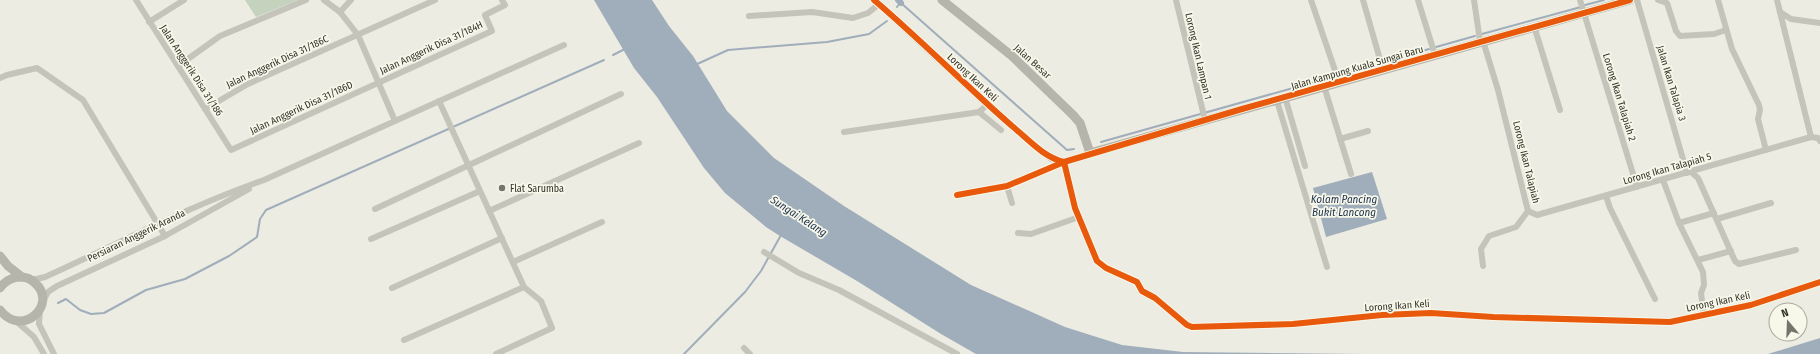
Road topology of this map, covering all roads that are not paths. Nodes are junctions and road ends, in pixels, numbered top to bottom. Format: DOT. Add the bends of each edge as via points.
graph roads {
  1 [pos="136,0"];
  2 [pos="184,0"];
  3 [pos="306,0"];
  4 [pos="324,0"];
  5 [pos="351,0"];
  6 [pos="422,0"];
  7 [pos="435,0"];
  8 [pos="502,0"];
  9 [pos="942,0"];
  10 [pos="1176,0"];
  11 [pos="1311,0"];
  12 [pos="1363,0"];
  13 [pos="1418,0"];
  14 [pos="1474,0"];
  15 [pos="1580,0"];
  16 [pos="1630,0"];
  17 [pos="1637,0"];
  18 [pos="1658,0"];
  19 [pos="1718,0"];
  20 [pos="1777,0"];
  21 [pos="876,2"];
  22 [pos="413,10"];
  23 [pos="340,12"];
  24 [pos="1780,12"];
  25 [pos="1583,13"];
  26 [pos="749,16"];
  27 [pos="149,22"];
  28 [pos="1820,23"];
  29 [pos="1534,26"];
  30 [pos="1726,30"];
  31 [pos="358,35"];
  32 [pos="1482,41"];
  33 [pos="564,45"];
  34 [pos="1435,55"];
  35 [pos="178,66"];
  36 [pos="1383,70"];
  37 [pos="0,78"];
  38 [pos="379,82"];
  39 [pos="1339,82"];
  40 [pos="1324,86"];
  41 [pos="620,94"];
  42 [pos="1281,99"];
  43 [pos="439,101"];
  44 [pos="987,105"];
  45 [pos="205,109"];
  46 [pos="1560,110"];
  47 [pos="979,112"];
  48 [pos="1203,115"];
  49 [pos="395,121"];
  50 [pos="1001,130"];
  51 [pos="1368,131"];
  52 [pos="844,132"];
  53 [pos="1811,137"];
  54 [pos="1340,139"];
  55 [pos="1820,141"];
  56 [pos="639,142"];
  57 [pos="231,150"];
  58 [pos="1766,150"];
  59 [pos="1090,153"];
  60 [pos="1064,162"];
  61 [pos="468,165"];
  62 [pos="1305,166"];
  63 [pos="1689,173"];
  64 [pos="1351,174"];
  65 [pos="264,180"];
  66 [pos="1663,180"];
  67 [pos="1007,186"];
  68 [pos="1637,188"];
  69 [pos="480,191"];
  70 [pos="957,195"];
  71 [pos="1606,196"];
  72 [pos="1012,203"];
  73 [pos="1771,203"];
  74 [pos="375,209"];
  75 [pos="489,211"];
  76 [pos="1528,211"];
  77 [pos="1715,216"];
  78 [pos="1079,217"];
  79 [pos="602,222"];
  80 [pos="1679,223"];
  81 [pos="158,224"];
  82 [pos="1018,233"];
  83 [pos="165,236"];
  84 [pos="502,238"];
  85 [pos="370,239"];
  86 [pos="1796,250"];
  87 [pos="1731,251"];
  88 [pos="764,252"];
  89 [pos="0,256"];
  90 [pos="1698,260"];
  91 [pos="513,262"];
  92 [pos="1483,266"];
  93 [pos="1327,267"];
  94 [pos="22,277"];
  95 [pos="32,280"];
  96 [pos="1820,282"];
  97 [pos="524,286"];
  98 [pos="0,288"];
  99 [pos="392,288"];
  100 [pos="1655,299"];
  101 [pos="41,305"];
  102 [pos="1,314"];
  103 [pos="1704,316"];
  104 [pos="16,321"];
  105 [pos="404,340"];
  106 [pos="744,348"];
  107 [pos="44,354"];
  108 [pos="54,354"];
  109 [pos="496,354"];
  110 [pos="750,354"];
  111 [pos="958,354"];
  1 -- 27 [label="street, Jalan Anggerik Disa 31/186"];
  2 -- 27 [label="street"];
  3 -- 35 [label="street" via="220,36"];
  4 -- 23 [label="street"];
  5 -- 23 [label="street"];
  6 -- 22 [label="street"];
  7 -- 22 [label="street, Jalan Anggerik Disa 31/186C"];
  8 -- 38 [label="street, Jalan Anggerik Disa 31/184H" via="505,5 484,15 492,30"];
  9 -- 59 [label="street, Jalan Besar" via="1012,56 1073,115 1080,123"];
  10 -- 48 [label="street, Lorong Ikan Lampan 1"];
  11 -- 39 [label="street"];
  12 -- 36 [label="street"];
  13 -- 34 [label="street"];
  14 -- 32 [label="street, Lorong Ikan Talapiah"];
  15 -- 25 [label="street, Lorong Ikan Talapiah 2"];
  16 -- 25 [label="street, Jalan Kampung Kuala Sungai Baru"];
  17 -- 63 [label="street, Jalan Ikan Talapia 3"];
  18 -- 30 [label="street" via="1668,4 1680,36 1714,34"];
  19 -- 30 [label="street"];
  20 -- 24 [label="street"];
  21 -- 26 [label="street" via="868,13 854,18 812,12"];
  21 -- 44 [label="street, Lorong Ikan Keli"];
  22 -- 31 [label="street, Jalan Anggerik Disa 31/186C"];
  23 -- 31 [label="street"];
  24 -- 28 [label="street" via="1791,19"];
  24 -- 53 [label="street"];
  25 -- 29 [label="street, Jalan Kampung Kuala Sungai Baru"];
  25 -- 68 [label="street, Lorong Ikan Talapiah 2"];
  27 -- 35 [label="street, Jalan Anggerik Disa 31/186"];
  29 -- 32 [label="street, Jalan Kampung Kuala Sungai Baru"];
  29 -- 46 [label="street"];
  30 -- 58 [label="street" via="1732,49 1759,105 1758,119"];
  31 -- 38 [label="street"];
  31 -- 45 [label="street, Jalan Anggerik Disa 31/186C" via="248,84"];
  32 -- 34 [label="street, Jalan Kampung Kuala Sungai Baru"];
  32 -- 76 [label="street, Lorong Ikan Talapiah" via="1498,90"];
  33 -- 43 [label="street, Persiaran Anggerik Aranda"];
  34 -- 36 [label="street, Jalan Kampung Kuala Sungai Baru"];
  35 -- 45 [label="street, Jalan Anggerik Disa 31/186"];
  36 -- 39 [label="street, Jalan Kampung Kuala Sungai Baru"];
  37 -- 81 [label="street" via="37,68 83,100"];
  38 -- 49 [label="street"];
  38 -- 57 [label="street, Jalan Anggerik Disa 31/186D"];
  39 -- 40 [label="street, Jalan Kampung Kuala Sungai Baru"];
  40 -- 42 [label="street, Jalan Kampung Kuala Sungai Baru"];
  40 -- 54 [label="street"];
  41 -- 61 [label="street"];
  42 -- 48 [label="street, Jalan Kampung Kuala Sungai Baru"];
  42 -- 62 [label="street"];
  42 -- 93 [label="street"];
  43 -- 49 [label="street, Persiaran Anggerik Aranda"];
  43 -- 61 [label="street"];
  44 -- 47 [label="street"];
  44 -- 60 [label="street, Lorong Ikan Keli" via="1051,159"];
  45 -- 57 [label="street, Jalan Anggerik Disa 31/186"];
  47 -- 50 [label="street"];
  47 -- 52 [label="street"];
  48 -- 59 [label="street, Jalan Kampung Kuala Sungai Baru"];
  49 -- 65 [label="street, Persiaran Anggerik Aranda"];
  51 -- 54 [label="street"];
  53 -- 55 [label="street"];
  53 -- 58 [label="street, Lorong Ikan Talapiah 5"];
  54 -- 64 [label="street"];
  56 -- 75 [label="street"];
  58 -- 63 [label="street, Lorong Ikan Talapiah 5"];
  59 -- 60 [label="street"];
  60 -- 67 [label="street"];
  60 -- 78 [label="street, Lorong Ikan Keli"];
  61 -- 69 [label="street"];
  61 -- 74 [label="street"];
  63 -- 66 [label="street, Lorong Ikan Talapiah 5"];
  63 -- 77 [label="street, Jalan Ikan Talapia 3" via="1698,178"];
  65 -- 81 [label="street, Persiaran Anggerik Aranda"];
  65 -- 83 [label="street, Persiaran Anggerik Aranda"];
  66 -- 68 [label="street, Lorong Ikan Talapiah 5"];
  66 -- 80 [label="street"];
  67 -- 70 [label="street"];
  67 -- 72 [label="street"];
  68 -- 71 [label="street, Lorong Ikan Talapiah 5"];
  69 -- 75 [label="street"];
  69 -- 85 [label="street"];
  71 -- 76 [label="street, Lorong Ikan Talapiah 5" via="1536,215"];
  71 -- 100 [label="street"];
  73 -- 77 [label="street"];
  75 -- 84 [label="street"];
  76 -- 92 [label="street, Lorong Ikan Talapiah" via="1516,227 1489,236 1481,249"];
  77 -- 80 [label="street"];
  77 -- 87 [label="street, Jalan Ikan Talapia 3"];
  78 -- 82 [label="street" via="1031,234"];
  78 -- 103 [label="street, Lorong Ikan Keli" via="1097,261 1106,268 1137,282 1142,291 1192,327 1293,324 1431,313 1670,322"];
  79 -- 91 [label="street"];
  80 -- 90 [label="street"];
  81 -- 83 [label="street"];
  81 -- 95 [label="street, Persiaran Anggerik Aranda" via="45,277"];
  83 -- 101 [label="street, Persiaran Anggerik Aranda" via="57,286 48,292"];
  84 -- 91 [label="street"];
  84 -- 99 [label="street"];
  86 -- 87 [label="street, Jalan Ikan Talapia 3" via="1743,264 1735,261"];
  87 -- 90 [label="street"];
  88 -- 111 [label="street" via="799,273 839,290"];
  89 -- 94 [label="street"];
  90 -- 103 [label="street" via="1703,272 1704,285 1701,293"];
  91 -- 97 [label="street"];
  94 -- 95 [label="street"];
  94 -- 98 [label="street" via="8,280"];
  95 -- 101 [label="street" via="40,289"];
  96 -- 103 [label="street, Lorong Ikan Keli" via="1751,305"];
  97 -- 105 [label="street"];
  97 -- 109 [label="street" via="541,301 552,328"];
  101 -- 104 [label="street" via="30,319"];
  101 -- 108 [label="street" via="39,324"];
  102 -- 104 [label="street"];
  104 -- 107 [label="street" via="34,337"];
  106 -- 110 [label="street"];
}
